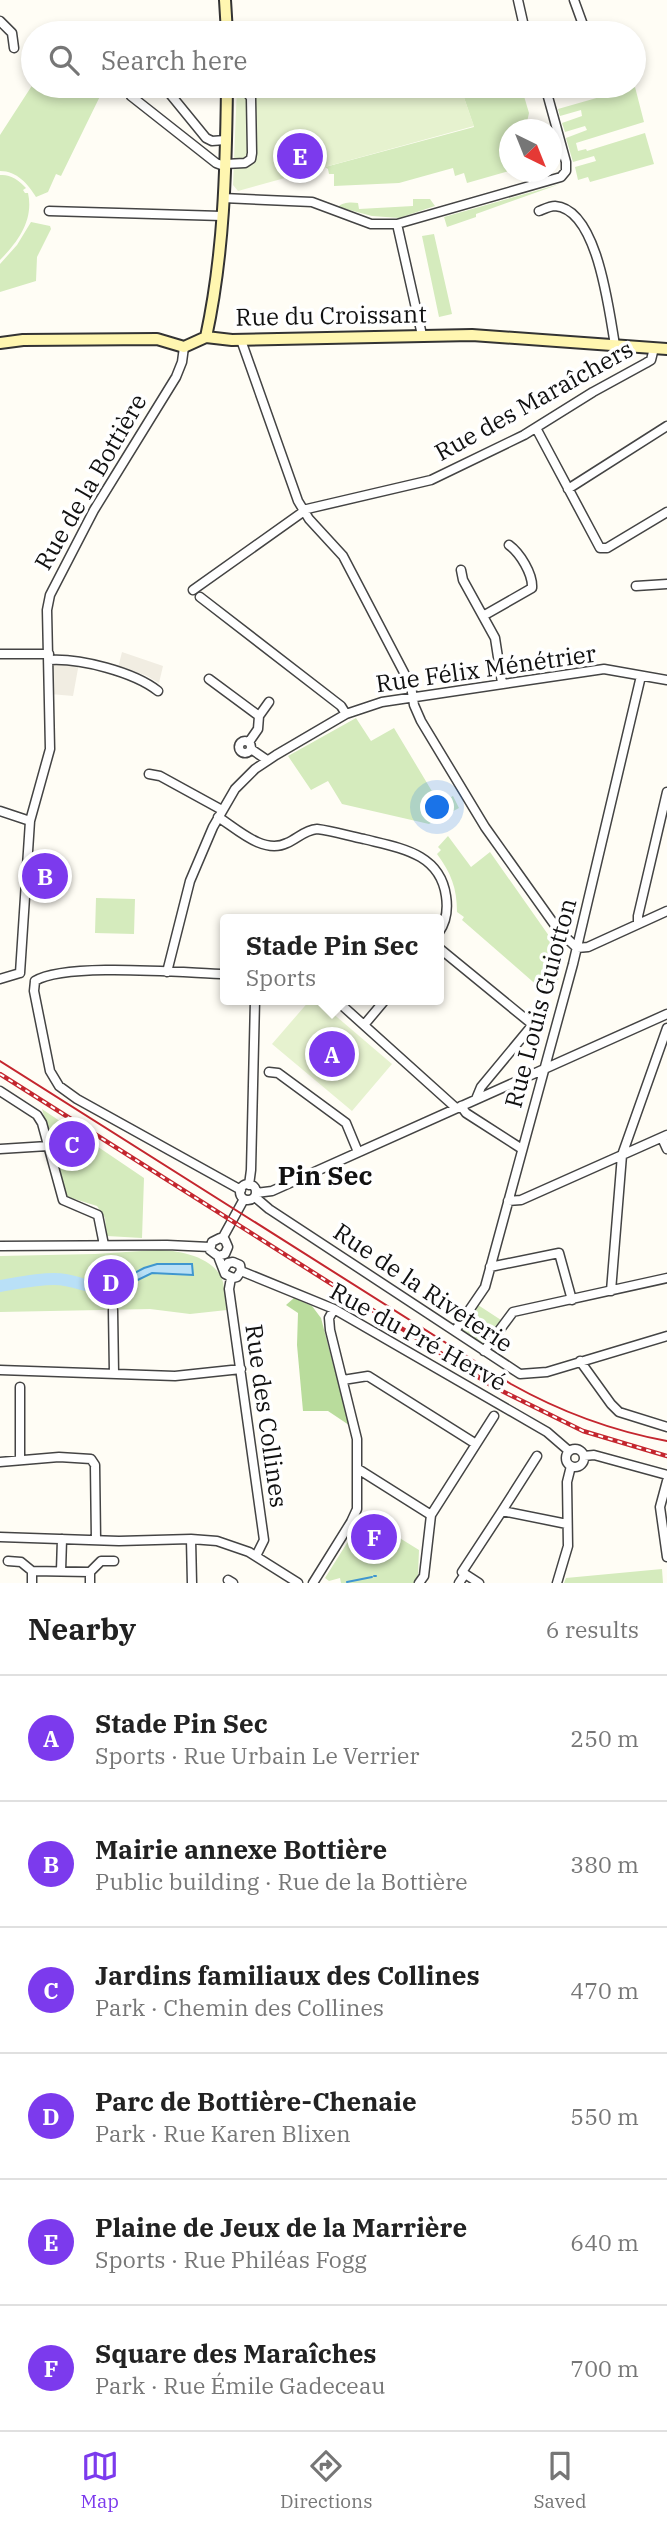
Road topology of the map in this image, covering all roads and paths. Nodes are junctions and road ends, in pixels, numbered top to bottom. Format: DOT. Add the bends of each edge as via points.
graph roads {
  1 [pos="225,0"];
  2 [pos="519,0"];
  3 [pos="574,0"];
  4 [pos="0,21"];
  5 [pos="226,21"];
  6 [pos="523,21"];
  7 [pos="582,21"];
  8 [pos="14,48"];
  9 [pos="134,98"];
  10 [pos="173,98"];
  11 [pos="227,98"];
  12 [pos="251,98"];
  13 [pos="548,98"];
  14 [pos="225,140"];
  15 [pos="224,165"];
  16 [pos="223,198"];
  17 [pos="49,211"];
  18 [pos="539,211"];
  19 [pos="222,216"];
  20 [pos="397,224"];
  21 [pos="422,335"];
  22 [pos="206,337"];
  23 [pos="241,340"];
  24 [pos="0,343"];
  25 [pos="615,345"];
  26 [pos="184,347"];
  27 [pos="654,348"];
  28 [pos="667,349"];
  29 [pos="667,426"];
  30 [pos="536,428"];
  31 [pos="568,489"];
  32 [pos="303,511"];
  33 [pos="667,512"];
  34 [pos="509,545"];
  35 [pos="461,570"];
  36 [pos="667,583"];
  37 [pos="636,586"];
  38 [pos="193,590"];
  39 [pos="200,597"];
  40 [pos="483,616"];
  41 [pos="0,654"];
  42 [pos="49,657"];
  43 [pos="641,676"];
  44 [pos="209,679"];
  45 [pos="667,680"];
  46 [pos="502,683"];
  47 [pos="159,691"];
  48 [pos="414,697"];
  49 [pos="269,702"];
  50 [pos="346,715"];
  51 [pos="259,716"];
  52 [pos="267,760"];
  53 [pos="149,774"];
  54 [pos="667,792"];
  55 [pos="0,811"];
  56 [pos="220,814"];
  57 [pos="30,821"];
  58 [pos="667,911"];
  59 [pos="444,918"];
  60 [pos="638,923"];
  61 [pos="576,948"];
  62 [pos="444,952"];
  63 [pos="167,972"];
  64 [pos="20,973"];
  65 [pos="220,974"];
  66 [pos="0,979"];
  67 [pos="35,981"];
  68 [pos="255,1005"];
  69 [pos="341,1005"];
  70 [pos="381,1005"];
  71 [pos="544,1011"];
  72 [pos="667,1014"];
  73 [pos="364,1025"];
  74 [pos="533,1025"];
  75 [pos="667,1028"];
  76 [pos="544,1068"];
  77 [pos="269,1072"];
  78 [pos="0,1091"];
  79 [pos="476,1099"];
  80 [pos="458,1107"];
  81 [pos="664,1136"];
  82 [pos="48,1146"];
  83 [pos="0,1149"];
  84 [pos="522,1149"];
  85 [pos="667,1149"];
  86 [pos="358,1152"];
  87 [pos="622,1155"];
  88 [pos="245,1191"];
  89 [pos="255,1195"];
  90 [pos="508,1201"];
  91 [pos="222,1239"];
  92 [pos="104,1245"];
  93 [pos="0,1246"];
  94 [pos="210,1247"];
  95 [pos="228,1250"];
  96 [pos="218,1256"];
  97 [pos="235,1262"];
  98 [pos="490,1268"];
  99 [pos="224,1269"];
  100 [pos="241,1271"];
  101 [pos="231,1278"];
  102 [pos="667,1278"];
  103 [pos="611,1291"];
  104 [pos="572,1300"];
  105 [pos="334,1309"];
  106 [pos="113,1310"];
  107 [pos="455,1331"];
  108 [pos="667,1336"];
  109 [pos="484,1351"];
  110 [pos="580,1361"];
  111 [pos="241,1369"];
  112 [pos="0,1370"];
  113 [pos="114,1373"];
  114 [pos="344,1380"];
  115 [pos="20,1387"];
  116 [pos="494,1416"];
  117 [pos="667,1427"];
  118 [pos="476,1444"];
  119 [pos="569,1451"];
  120 [pos="537,1456"];
  121 [pos="584,1456"];
  122 [pos="20,1460"];
  123 [pos="0,1462"];
  124 [pos="571,1466"];
  125 [pos="358,1469"];
  126 [pos="667,1475"];
  127 [pos="667,1481"];
  128 [pos="502,1511"];
  129 [pos="431,1515"];
  130 [pos="567,1524"];
  131 [pos="0,1537"];
  132 [pos="62,1539"];
  133 [pos="191,1539"];
  134 [pos="96,1540"];
  135 [pos="256,1556"];
  136 [pos="667,1557"];
  137 [pos="8,1561"];
  138 [pos="114,1561"];
  139 [pos="32,1571"];
  140 [pos="61,1571"];
  141 [pos="90,1572"];
  142 [pos="465,1574"];
  143 [pos="32,1583"];
  144 [pos="89,1583"];
  145 [pos="192,1583"];
  146 [pos="298,1583"];
  147 [pos="313,1583"];
  148 [pos="419,1583"];
  149 [pos="459,1583"];
  150 [pos="479,1583"];
  151 [pos="557,1583"];
  1 -- 5 [label="street"];
  2 -- 6 [label="street"];
  3 -- 7 [label="street"];
  4 -- 8 [label="street" via="12,33"];
  9 -- 15 [label="street"];
  10 -- 14 [label="street" via="206,138"];
  11 -- 14 [label="street"];
  12 -- 15 [label="street" via="251,159"];
  13 -- 20 [label="street" via="566,162 561,177"];
  14 -- 15 [label="street"];
  15 -- 16 [label="street"];
  16 -- 19 [label="street"];
  16 -- 20 [label="street" via="312,202 371,224"];
  17 -- 19 [label="street"];
  18 -- 25 [label="street" via="553,206 564,209 584,227 598,260"];
  19 -- 22 [label="street" via="218,273"];
  20 -- 21 [label="street"];
  21 -- 23 [label="street, Rue du Croissant"];
  21 -- 25 [label="street, Rue du Croissant"];
  22 -- 23 [label="street, Rue du Croissant"];
  22 -- 26 [label="street, Rue du Croissant"];
  23 -- 32 [label="street"];
  24 -- 26 [label="street" via="157,338"];
  25 -- 27 [label="street, Rue du Croissant"];
  26 -- 42 [label="street, Rue de la Bottière" via="176,377 54,583 47,610"];
  27 -- 28 [label="street, Rue du Croissant"];
  27 -- 30 [label="street, Rue des Maraîchers" via="646,363"];
  29 -- 31 [label="street"];
  30 -- 31 [label="street"];
  30 -- 32 [label="street, Rue des Maraîchers" via="431,480"];
  31 -- 33 [label="street" via="600,548"];
  32 -- 38 [label="street"];
  32 -- 48 [label="street" via="343,556"];
  34 -- 40 [label="street" via="532,580 532,588"];
  35 -- 40 [label="street"];
  36 -- 37 [label="street"];
  39 -- 50 [label="street" via="341,706"];
  40 -- 46 [label="street" via="495,638"];
  41 -- 42 [label="street"];
  42 -- 47 [label="street" via="143,680"];
  42 -- 57 [label="street, Rue de la Bottière" via="46,749"];
  43 -- 45 [label="street, Rue Félix Ménétrier"];
  43 -- 46 [label="street, Rue Félix Ménétrier" via="604,669"];
  43 -- 61 [label="street, Rue Louis Guiotton"];
  44 -- 51 [label="street"];
  46 -- 48 [label="street, Rue Félix Ménétrier"];
  48 -- 50 [label="street, Rue Félix Ménétrier"];
  48 -- 61 [label="street" via="421,721 485,827"];
  49 -- 51 [label="street"];
  50 -- 52 [label="street, Rue Félix Ménétrier"];
  51 -- 52 [label="street" via="250,746"];
  52 -- 56 [label="street, Rue Félix Ménétrier" via="242,782"];
  53 -- 56 [label="street" via="160,776"];
  54 -- 60 [label="street"];
  55 -- 57 [label="street"];
  56 -- 59 [label="street" via="237,832 266,844 278,846 317,830 414,852 438,873 445,890"];
  56 -- 63 [label="street, Rue Félix Ménétrier" via="190,881"];
  57 -- 64 [label="street, Rue de la Bottière"];
  58 -- 60 [label="street"];
  60 -- 61 [label="street" via="588,947"];
  61 -- 76 [label="street, Rue Louis Guiotton"];
  62 -- 74 [label="street"];
  63 -- 65 [label="street"];
  63 -- 67 [label="street" via="51,973"];
  64 -- 66 [label="street"];
  64 -- 67 [label="street"];
  67 -- 88 [label="street" via="48,1064 58,1086"];
  68 -- 88 [label="street" via="251,1170"];
  69 -- 73 [label="street"];
  70 -- 73 [label="street"];
  71 -- 74 [label="street"];
  72 -- 76 [label="street"];
  73 -- 80 [label="street"];
  74 -- 79 [label="street"];
  75 -- 87 [label="street"];
  76 -- 79 [label="street"];
  76 -- 84 [label="street, Rue Louis Guiotton"];
  77 -- 86 [label="street" via="278,1073 346,1123"];
  78 -- 82 [label="street" via="37,1115"];
  79 -- 80 [label="street"];
  80 -- 84 [label="street"];
  80 -- 86 [label="street"];
  81 -- 85 [label="street"];
  81 -- 87 [label="street"];
  82 -- 83 [label="street"];
  82 -- 92 [label="street" via="63,1200 98,1215"];
  84 -- 90 [label="street, Rue Louis Guiotton"];
  86 -- 89 [label="street"];
  87 -- 90 [label="street" via="521,1200"];
  87 -- 103 [label="street"];
  88 -- 89 [label="street" via="250,1200"];
  88 -- 89 [label="street, Rue de la Riveterie" via="255,1188"];
  88 -- 91 [label="street"];
  89 -- 107 [label="street, Rue de la Riveterie" via="277,1215"];
  90 -- 98 [label="street, Rue Louis Guiotton"];
  91 -- 94 [label="street" via="214,1240"];
  91 -- 95 [label="street"];
  92 -- 93 [label="street"];
  92 -- 94 [label="street"];
  94 -- 96 [label="street"];
  95 -- 96 [label="street"];
  95 -- 97 [label="street"];
  96 -- 99 [label="street"];
  97 -- 99 [label="street"];
  97 -- 100 [label="street"];
  98 -- 104 [label="street" via="559,1253"];
  98 -- 107 [label="street, Rue Louis Guiotton" via="485,1287"];
  99 -- 101 [label="street"];
  100 -- 101 [label="street"];
  100 -- 105 [label="street, Rue du Pré Hervé"];
  101 -- 111 [label="street, Rue des Collines"];
  102 -- 103 [label="street"];
  103 -- 104 [label="street"];
  104 -- 109 [label="street" via="509,1314"];
  105 -- 114 [label="street" via="330,1330"];
  105 -- 119 [label="street, Rue du Pré Hervé" via="547,1432"];
  106 -- 113 [label="street"];
  107 -- 109 [label="street, Rue de la Riveterie"];
  108 -- 110 [label="street, Rue de la Riveterie"];
  109 -- 110 [label="street, Rue de la Riveterie" via="520,1374 547,1372"];
  110 -- 117 [label="street" via="619,1412"];
  111 -- 113 [label="street" via="175,1376"];
  111 -- 135 [label="street, Rue des Collines" via="264,1541"];
  112 -- 113 [label="street"];
  114 -- 118 [label="street" via="368,1377"];
  114 -- 125 [label="street" via="356,1431"];
  115 -- 122 [label="street"];
  116 -- 118 [label="street"];
  118 -- 129 [label="street"];
  119 -- 121 [label="street" via="577,1449"];
  119 -- 124 [label="street" via="566,1460"];
  120 -- 128 [label="street"];
  121 -- 124 [label="street" via="580,1465"];
  121 -- 126 [label="street"];
  122 -- 123 [label="street"];
  122 -- 134 [label="street" via="91,1458 95,1465"];
  124 -- 130 [label="street"];
  125 -- 129 [label="street"];
  125 -- 147 [label="street" via="355,1515"];
  127 -- 136 [label="street" via="660,1507"];
  128 -- 130 [label="street"];
  128 -- 142 [label="street"];
  129 -- 148 [label="street" via="424,1576"];
  130 -- 151 [label="street" via="567,1553"];
  131 -- 132 [label="street"];
  132 -- 134 [label="street"];
  132 -- 140 [label="street"];
  133 -- 134 [label="street"];
  133 -- 135 [label="street" via="228,1544"];
  133 -- 145 [label="street"];
  135 -- 146 [label="street"];
  137 -- 139 [label="street" via="21,1562"];
  138 -- 141 [label="street" via="101,1561"];
  139 -- 140 [label="street"];
  139 -- 143 [label="street"];
  140 -- 141 [label="street"];
  141 -- 144 [label="street"];
  142 -- 149 [label="street"];
  142 -- 150 [label="street"];
}
